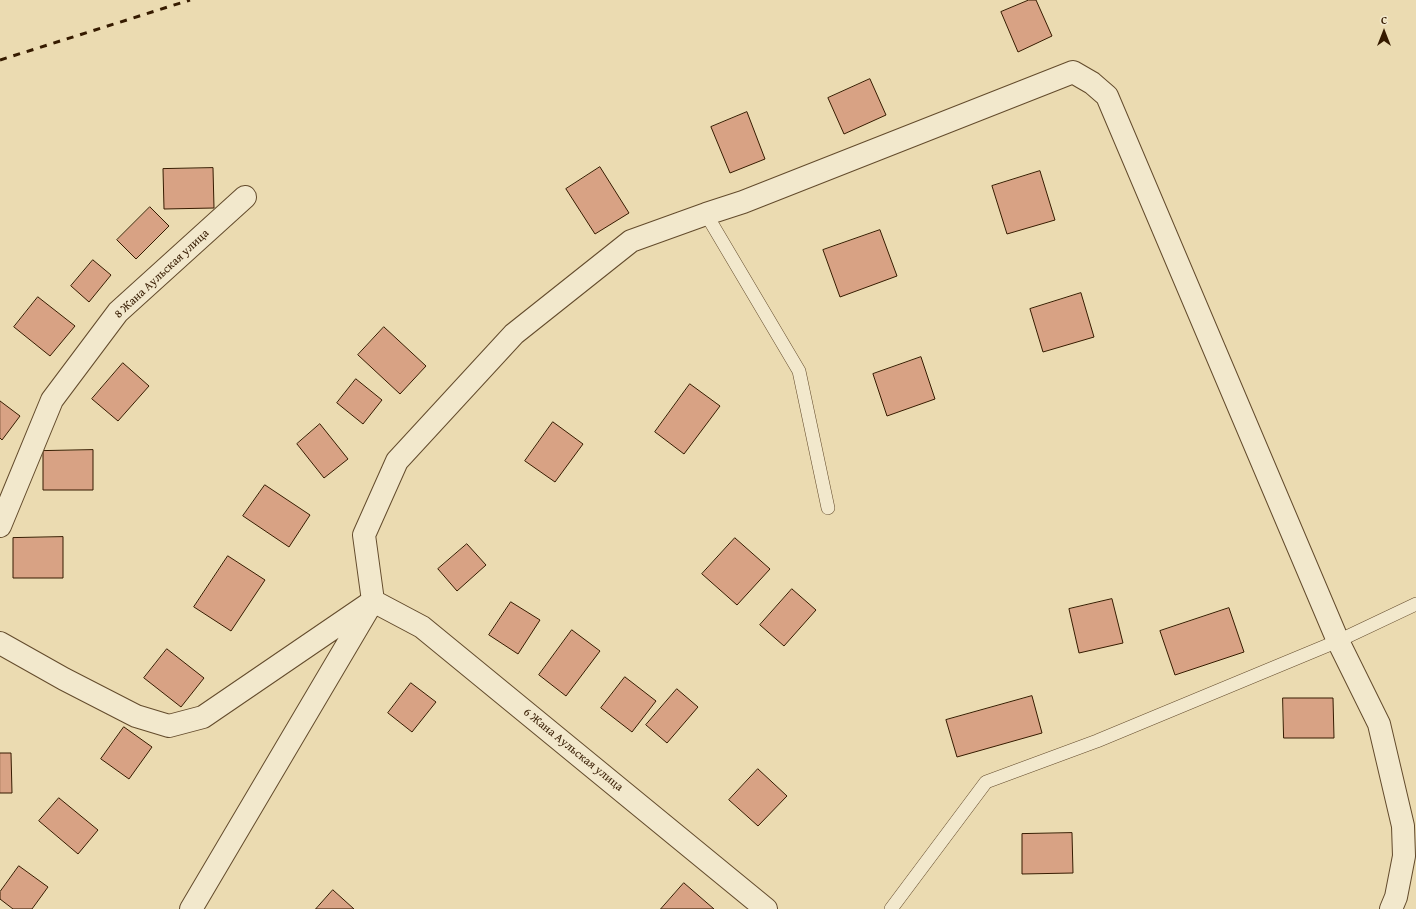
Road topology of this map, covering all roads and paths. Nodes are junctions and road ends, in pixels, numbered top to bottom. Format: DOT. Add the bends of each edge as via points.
graph roads {
  1 [pos="245,197"];
  2 [pos="706,214"];
  3 [pos="828,508"];
  4 [pos="0,526"];
  5 [pos="373,601"];
  6 [pos="1416,604"];
  7 [pos="1338,641"];
  8 [pos="0,643"];
  9 [pos="1397,905"];
  10 [pos="191,909"];
  11 [pos="766,909"];
  12 [pos="891,909"];
  1 -- 4 [label="street, 8 Жана Аульская улица" via="118,312 56,394"];
  2 -- 3 [label="lane" via="799,371"];
  2 -- 5 [label="street" via="630,241 514,334 397,461 364,535"];
  2 -- 7 [label="street" via="743,202 1073,72 1092,83 1107,96"];
  5 -- 8 [label="street" via="203,717 169,726 136,716"];
  5 -- 10 [label="street"];
  5 -- 11 [label="street, 6 Жана Аульская улица" via="422,627"];
  6 -- 7 [label="lane"];
  7 -- 9 [label="street" via="1379,724 1403,826 1404,856"];
  7 -- 12 [label="lane" via="1097,741 986,782"];
}
